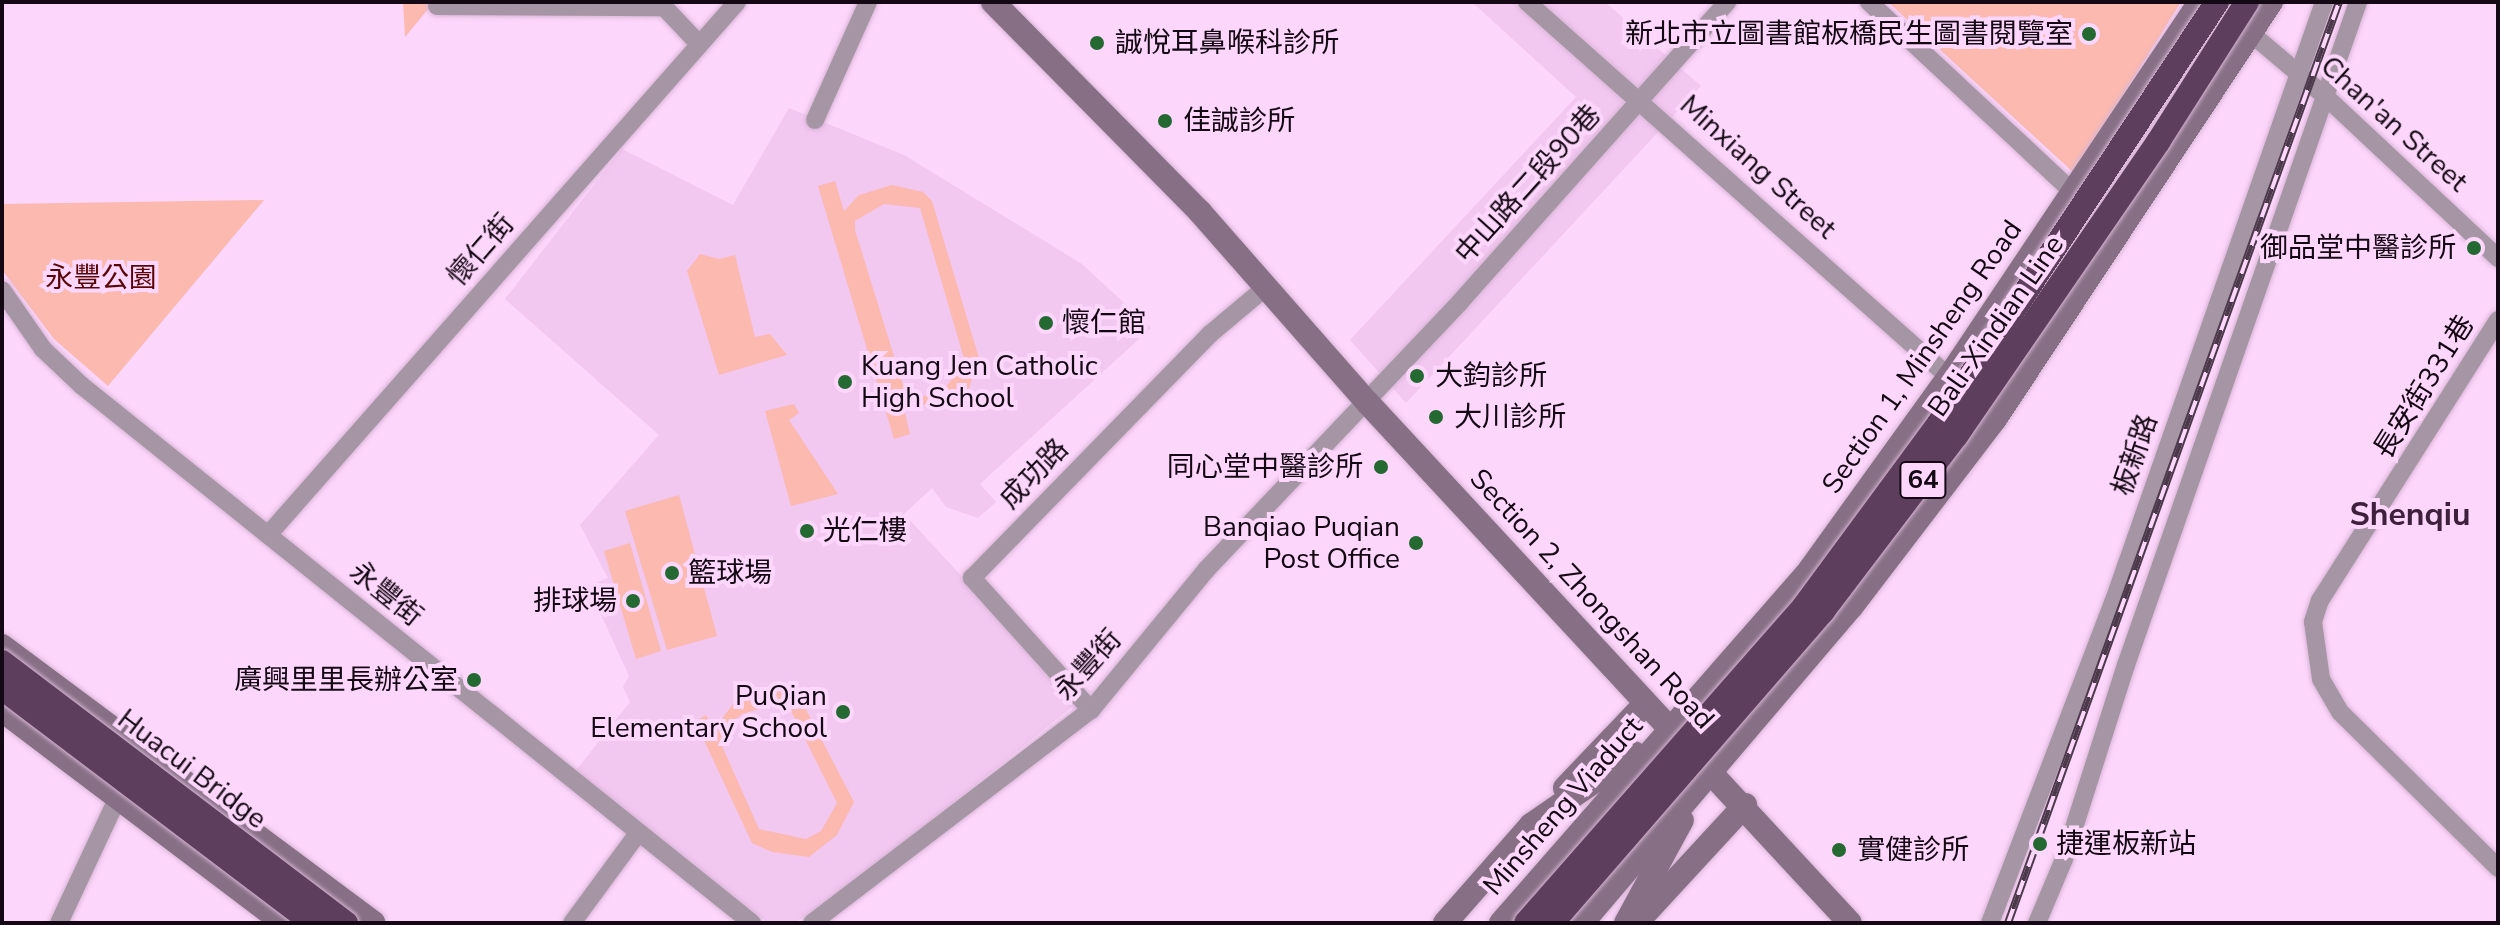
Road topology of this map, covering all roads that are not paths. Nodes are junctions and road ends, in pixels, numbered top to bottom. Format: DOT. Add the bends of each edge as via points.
graph roads {
  1 [pos="737,2"];
  2 [pos="868,2"];
  3 [pos="993,2"];
  4 [pos="1527,2"];
  5 [pos="1727,2"];
  6 [pos="1869,2"];
  7 [pos="2200,2"];
  8 [pos="2215,2"];
  9 [pos="2247,2"];
  10 [pos="2271,2"];
  11 [pos="2324,2"];
  12 [pos="2358,2"];
  13 [pos="437,6"];
  14 [pos="2249,36"];
  15 [pos="699,44"];
  16 [pos="2299,76"];
  17 [pos="2326,97"];
  18 [pos="1640,100"];
  19 [pos="815,120"];
  20 [pos="2073,192"];
  21 [pos="2498,258"];
  22 [pos="1266,287"];
  23 [pos="2,290"];
  24 [pos="2498,320"];
  25 [pos="1949,377"];
  26 [pos="1367,402"];
  27 [pos="1995,419"];
  28 [pos="268,535"];
  29 [pos="2,646"];
  30 [pos="2,662"];
  31 [pos="2,688"];
  32 [pos="1646,703"];
  33 [pos="2,710"];
  34 [pos="1091,710"];
  35 [pos="1670,728"];
  36 [pos="1709,769"];
  37 [pos="118,797"];
  38 [pos="1745,805"];
  39 [pos="1531,825"];
  40 [pos="638,833"];
  41 [pos="2498,868"];
  42 [pos="1846,921"];
  43 [pos="59,923"];
  44 [pos="284,923"];
  45 [pos="313,923"];
  46 [pos="346,923"];
  47 [pos="373,923"];
  48 [pos="572,923"];
  49 [pos="752,923"];
  50 [pos="812,923"];
  51 [pos="1445,923"];
  52 [pos="1501,923"];
  53 [pos="1526,923"];
  54 [pos="1552,923"];
  55 [pos="1582,923"];
  56 [pos="1626,923"];
  57 [pos="1636,923"];
  58 [pos="1990,923"];
  59 [pos="2037,923"];
  1 -- 15 [label="street, 懷仁街"];
  2 -- 19 [label="street"];
  3 -- 22 [label="main road, Section 2, Zhongshan Road" via="1157,166"];
  4 -- 18 [label="street, Minxiang Street"];
  5 -- 18 [label="street, 中山路二段90巷"];
  6 -- 20 [label="street"];
  7 -- 20 [label="main road, Section 1, Minsheng Road"];
  8 -- 14 [label="street, Chan'an Street"];
  8 -- 53 [label="highway, Bali-Xindian Line / 64, bridge" via="1939,423 1805,605"];
  9 -- 54 [label="highway, Bali-Xindian Line / 64, bridge" via="2158,142 1956,436 1823,611"];
  10 -- 14 [label="main road"];
  11 -- 16 [label="street, 板新路"];
  12 -- 17 [label="street"];
  13 -- 15 [label="street" via="664,7"];
  14 -- 16 [label="street, Chan'an Street"];
  14 -- 27 [label="main road"];
  15 -- 28 [label="street, 懷仁街"];
  16 -- 17 [label="street, Chan'an Street"];
  16 -- 58 [label="street, 板新路" via="2113,603"];
  17 -- 21 [label="street, Chan'an Street"];
  17 -- 59 [label="street" via="2126,665 2064,859"];
  18 -- 25 [label="street, Minxiang Street"];
  18 -- 26 [label="street, 中山路二段90巷"];
  20 -- 25 [label="main road, Section 1, Minsheng Road"];
  22 -- 26 [label="main road, Section 2, Zhongshan Road"];
  22 -- 34 [label="street, 成功路" via="1210,334 972,578"];
  23 -- 28 [label="street, 永豐街" via="43,349 74,379"];
  24 -- 41 [label="street, 長安街331巷" via="2320,600 2313,632 2321,679 2340,712"];
  25 -- 27 [label="street, Minxiang Street"];
  25 -- 35 [label="main road, Section 1, Minsheng Road" via="1806,575"];
  26 -- 32 [label="main road, Section 2, Zhongshan Road"];
  26 -- 34 [label="street, 永豐街" via="1206,570"];
  27 -- 36 [label="main road" via="1852,606"];
  28 -- 40 [label="street, 永豐街"];
  29 -- 47 [label="main road"];
  30 -- 46 [label="highway, Huacui Bridge, bridge"];
  31 -- 45 [label="highway, Huacui Bridge, bridge"];
  32 -- 35 [label="main road, Section 2, Zhongshan Road"];
  32 -- 39 [label="main road"];
  33 -- 37 [label="main road"];
  34 -- 50 [label="street, 永豐街"];
  35 -- 36 [label="main road, Section 2, Zhongshan Road"];
  35 -- 39 [label="main road"];
  35 -- 52 [label="main road, Minsheng Viaduct"];
  36 -- 38 [label="main road, Section 2, Zhongshan Road"];
  36 -- 55 [label="main road"];
  36 -- 56 [label="main road"];
  37 -- 43 [label="street"];
  37 -- 44 [label="main road"];
  38 -- 42 [label="main road, Section 2, Zhongshan Road"];
  38 -- 57 [label="main road"];
  39 -- 51 [label="main road"];
  40 -- 48 [label="street"];
  40 -- 49 [label="street, 永豐街"];
}
